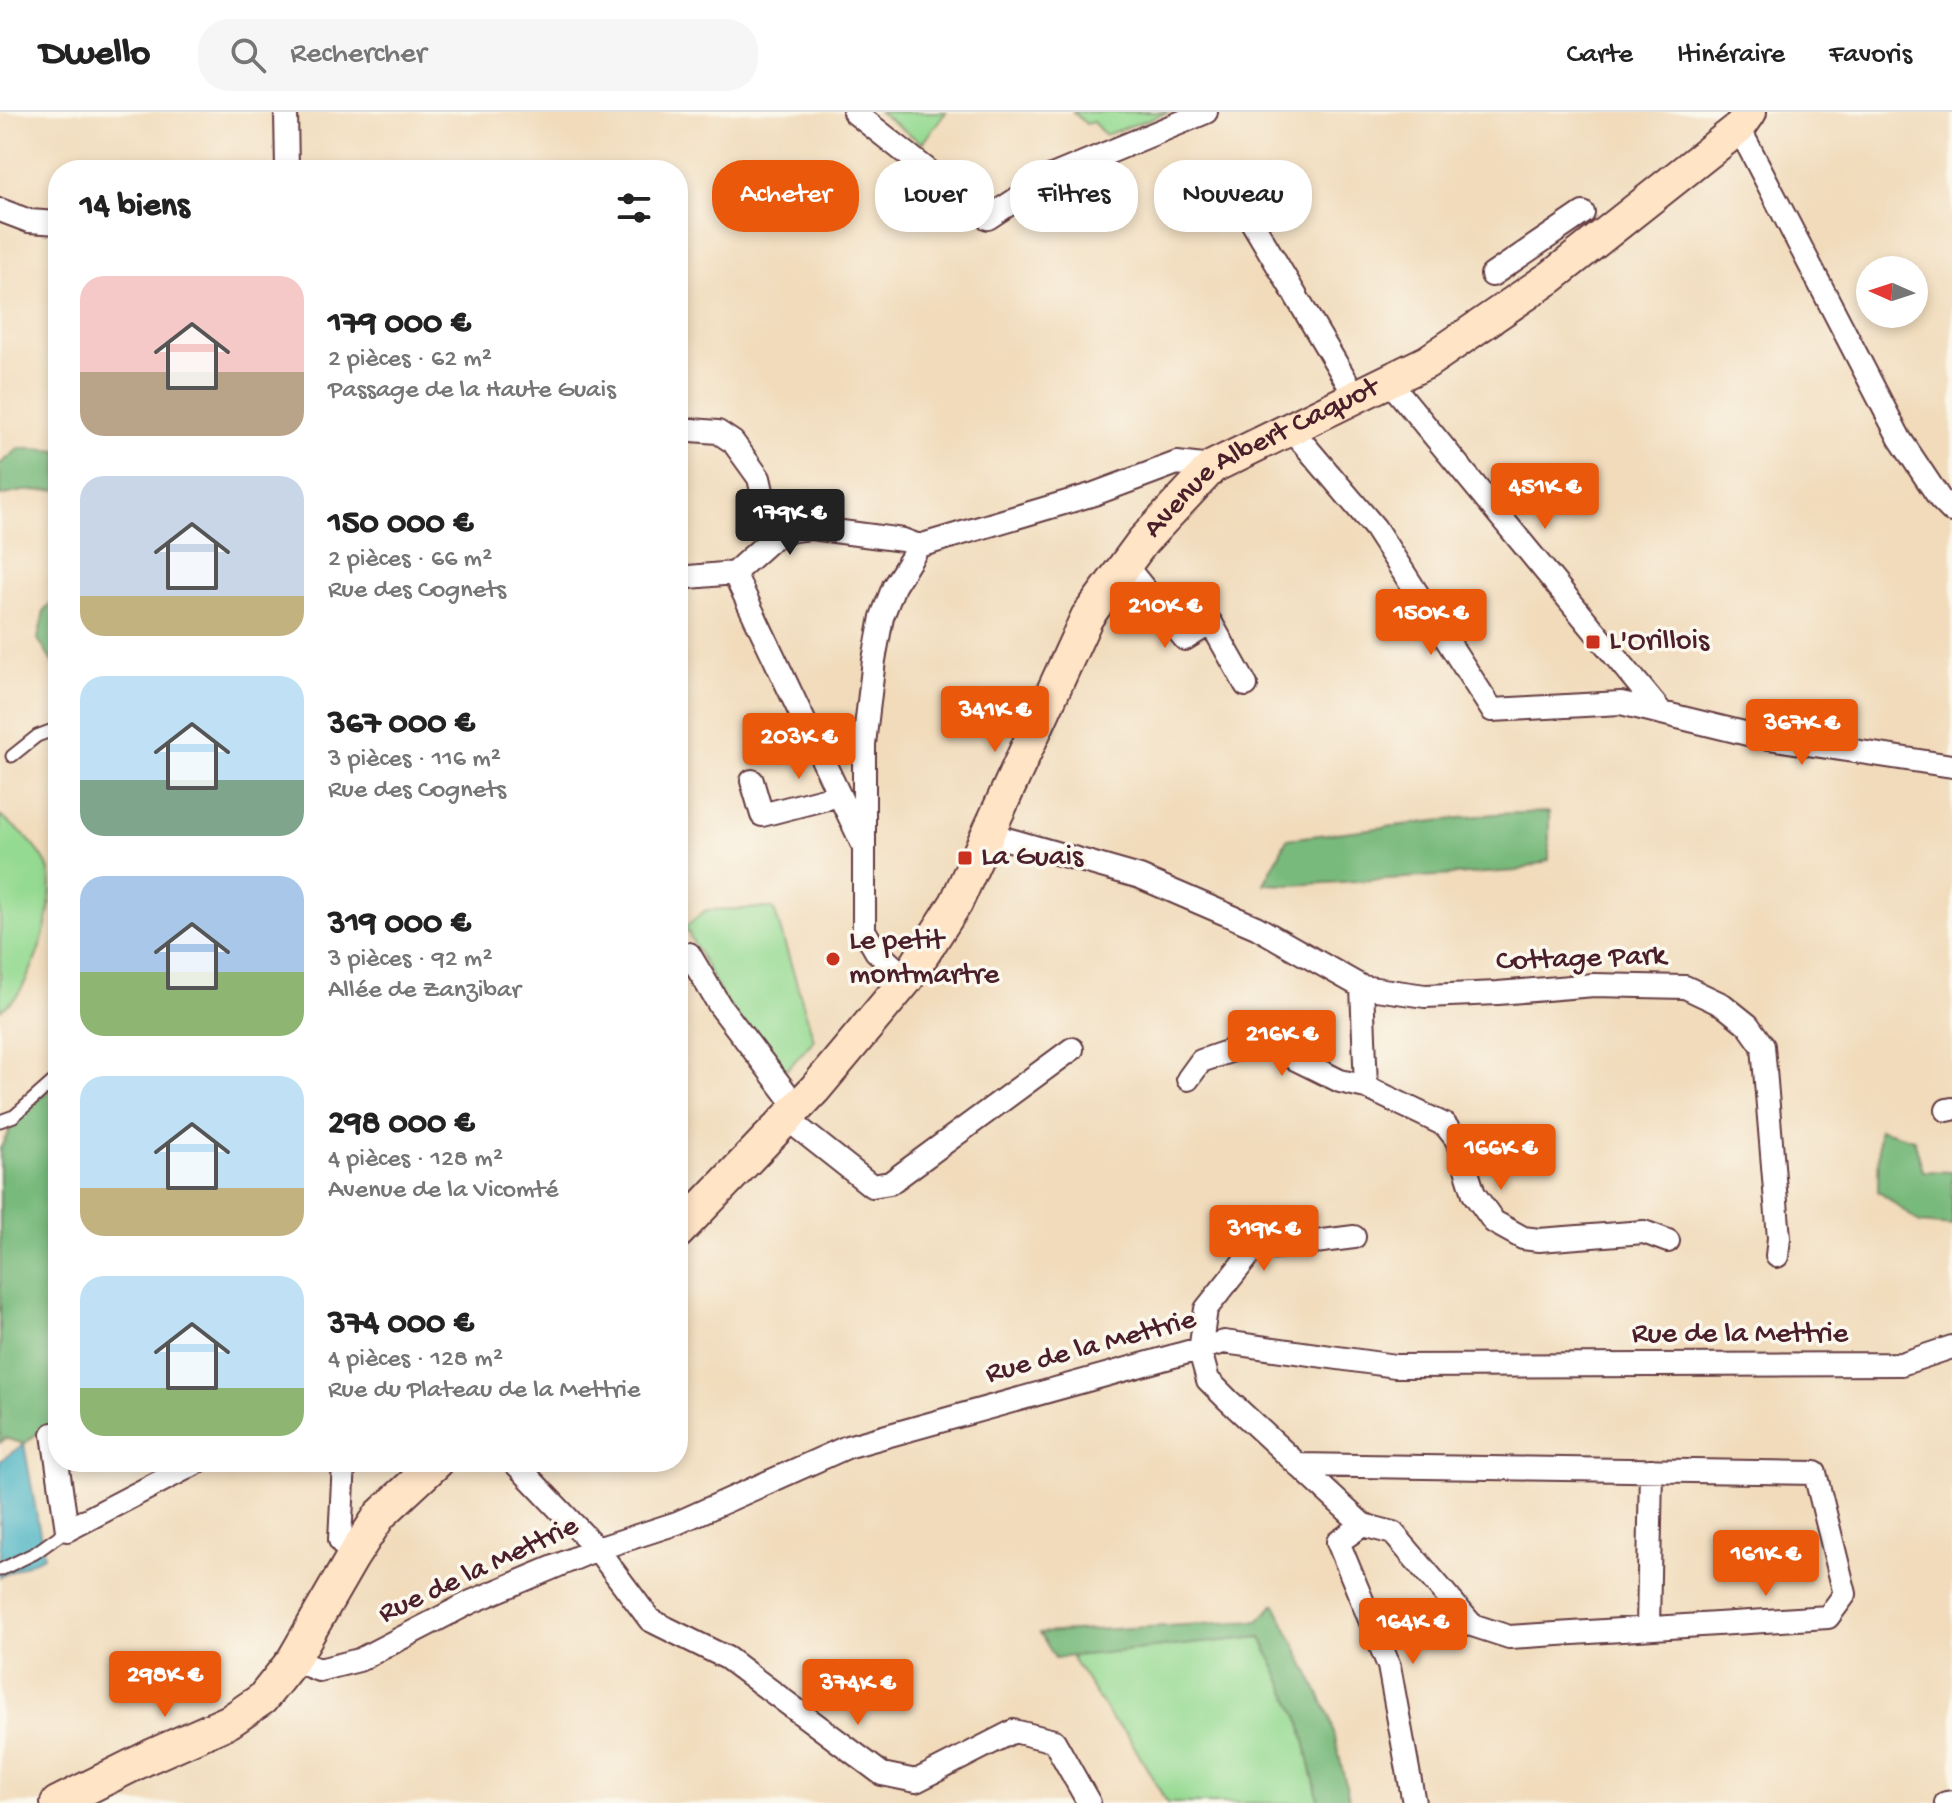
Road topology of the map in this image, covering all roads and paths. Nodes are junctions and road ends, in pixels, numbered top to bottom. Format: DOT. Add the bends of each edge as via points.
graph roads {
  1 [pos="286,112"];
  2 [pos="854,112"];
  3 [pos="1206,112"];
  4 [pos="1746,117"];
  5 [pos="287,160"];
  6 [pos="0,210"];
  7 [pos="1583,213"];
  8 [pos="48,222"];
  9 [pos="1258,232"];
  10 [pos="1531,249"];
  11 [pos="1492,275"];
  12 [pos="1551,277"];
  13 [pos="1389,381"];
  14 [pos="1356,397"];
  15 [pos="1291,429"];
  16 [pos="688,430"];
  17 [pos="1212,467"];
  18 [pos="1948,499"];
  19 [pos="773,538"];
  20 [pos="919,546"];
  21 [pos="1125,565"];
  22 [pos="734,573"];
  23 [pos="688,577"];
  24 [pos="1246,685"];
  25 [pos="1662,713"];
  26 [pos="48,732"];
  27 [pos="12,756"];
  28 [pos="1952,766"];
  29 [pos="752,781"];
  30 [pos="839,795"];
  31 [pos="989,834"];
  32 [pos="864,848"];
  33 [pos="689,954"];
  34 [pos="907,979"];
  35 [pos="1362,987"];
  36 [pos="1072,1049"];
  37 [pos="1188,1079"];
  38 [pos="48,1086"];
  39 [pos="1366,1087"];
  40 [pos="791,1113"];
  41 [pos="0,1121"];
  42 [pos="688,1221"];
  43 [pos="1354,1237"];
  44 [pos="1668,1241"];
  45 [pos="1777,1256"];
  46 [pos="1952,1347"];
  47 [pos="1200,1351"];
  48 [pos="1298,1465"];
  49 [pos="1651,1470"];
  50 [pos="59,1472"];
  51 [pos="179,1472"];
  52 [pos="343,1472"];
  53 [pos="426,1472"];
  54 [pos="524,1472"];
  55 [pos="1363,1525"];
  56 [pos="67,1530"];
  57 [pos="597,1549"];
  58 [pos="352,1558"];
  59 [pos="0,1570"];
  60 [pos="1648,1628"];
  61 [pos="293,1660"];
  62 [pos="1952,1802"];
  63 [pos="57,1803"];
  64 [pos="1089,1803"];
  65 [pos="1414,1803"];
  66 [pos="1946,1803"];
  1 -- 5 [label="street"];
  2 -- 3 [label="street" via="988,218 1052,176"];
  4 -- 12 [label="main road, Avenue Albert Caquot"];
  4 -- 18 [label="street" via="1900,439"];
  6 -- 8 [label="street"];
  7 -- 10 [label="street"];
  9 -- 14 [label="street"];
  10 -- 11 [label="street"];
  10 -- 12 [label="street"];
  12 -- 13 [label="main road, Avenue Albert Caquot" via="1427,362"];
  13 -- 14 [label="main road, Avenue Albert Caquot"];
  13 -- 25 [label="street"];
  14 -- 15 [label="main road, Avenue Albert Caquot"];
  15 -- 17 [label="main road, Avenue Albert Caquot"];
  15 -- 25 [label="street" via="1375,528 1492,710 1621,703"];
  16 -- 19 [label="street" via="718,432 733,442 759,478"];
  17 -- 20 [label="street" via="1177,463 1094,494"];
  17 -- 21 [label="main road, Avenue Albert Caquot"];
  19 -- 20 [label="street" via="811,528"];
  19 -- 22 [label="street"];
  20 -- 32 [label="street" via="882,617 864,744"];
  21 -- 24 [label="street" via="1185,639 1211,623"];
  21 -- 31 [label="main road, Avenue Albert Caquot" via="1087,617"];
  22 -- 23 [label="street"];
  22 -- 30 [label="street"];
  25 -- 28 [label="street" via="1756,736"];
  26 -- 27 [label="lane"];
  29 -- 30 [label="street" via="762,815"];
  30 -- 32 [label="street"];
  31 -- 34 [label="main road, Avenue Albert Caquot" via="956,903"];
  31 -- 35 [label="street, Cottage Park" via="1140,877 1256,927"];
  32 -- 34 [label="street" via="864,930 876,951"];
  33 -- 40 [label="street"];
  34 -- 40 [label="main road, Avenue Albert Caquot"];
  35 -- 39 [label="street"];
  35 -- 45 [label="street, Cottage Park" via="1425,996 1594,985 1685,987 1723,1005 1763,1046"];
  36 -- 40 [label="street" via="890,1183 872,1186"];
  37 -- 39 [label="street" via="1201,1061 1259,1041 1340,1081"];
  38 -- 41 [label="lane" via="14,1116"];
  39 -- 44 [label="street" via="1445,1125 1457,1140 1474,1194 1507,1231 1539,1240 1644,1232"];
  40 -- 42 [label="main road, Avenue Albert Caquot"];
  43 -- 47 [label="street" via="1253,1250 1206,1309"];
  46 -- 47 [label="street, Rue de la Mettrie" via="1901,1364 1873,1365 1395,1366 1224,1342"];
  47 -- 48 [label="street" via="1208,1380"];
  47 -- 57 [label="street, Rue de la Mettrie" via="847,1447 677,1523"];
  48 -- 49 [label="street"];
  48 -- 55 [label="street"];
  49 -- 60 [label="street"];
  49 -- 60 [label="street" via="1815,1473 1845,1594 1828,1617"];
  50 -- 56 [label="street"];
  51 -- 56 [label="street"];
  52 -- 58 [label="street" via="340,1540"];
  53 -- 58 [label="main road" via="380,1515"];
  54 -- 57 [label="street"];
  55 -- 60 [label="street" via="1393,1533 1472,1625 1509,1637"];
  55 -- 65 [label="street" via="1338,1542 1389,1666"];
  56 -- 59 [label="lane"];
  57 -- 61 [label="street, Rue de la Mettrie" via="471,1602 359,1660 319,1670"];
  57 -- 64 [label="street" via="650,1620 727,1658 882,1774 916,1781 1014,1731 1054,1741"];
  58 -- 61 [label="main road"];
  61 -- 63 [label="main road" via="262,1699 230,1721"];
  62 -- 66 [label="street"];
}
